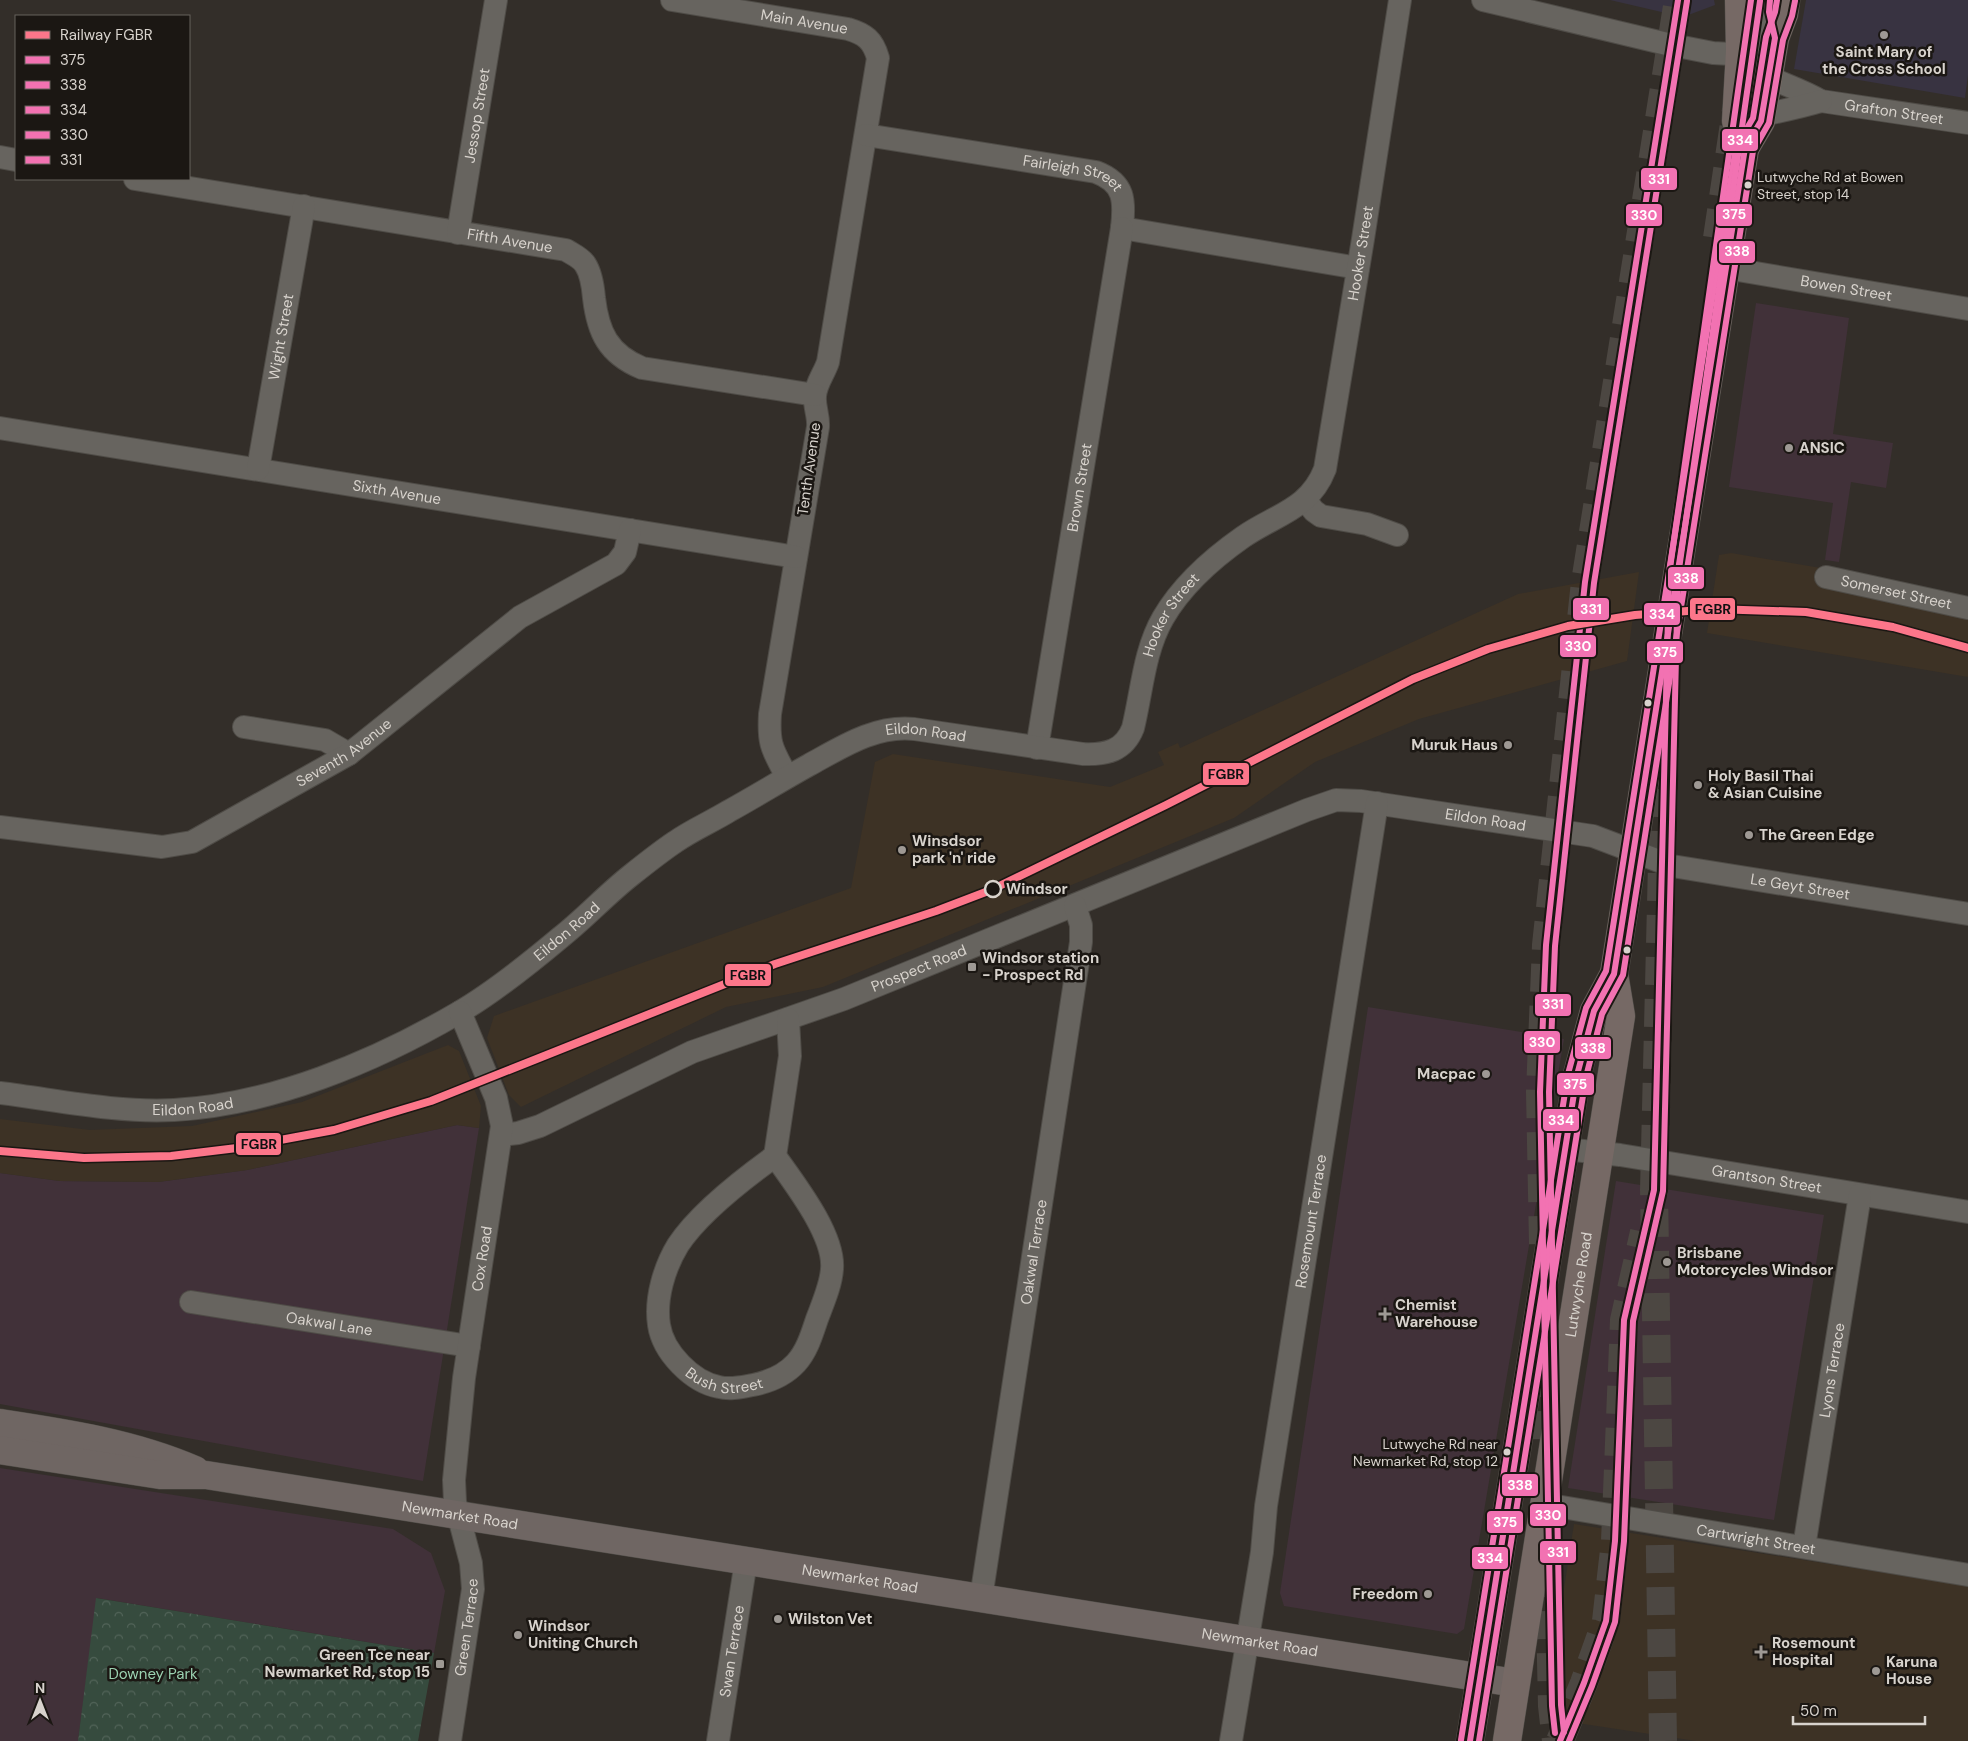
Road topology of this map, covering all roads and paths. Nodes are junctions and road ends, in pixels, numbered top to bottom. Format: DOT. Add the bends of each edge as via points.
graph roads {
  1 [pos="496,0"];
  2 [pos="672,0"];
  3 [pos="1400,0"];
  4 [pos="1483,0"];
  5 [pos="1739,0"];
  6 [pos="1762,0"];
  7 [pos="1770,0"];
  8 [pos="1786,0"];
  9 [pos="1775,38"];
  10 [pos="872,42"];
  11 [pos="1740,51"];
  12 [pos="1768,77"];
  13 [pos="1820,101"];
  14 [pos="1762,115"];
  15 [pos="1968,123"];
  16 [pos="866,135"];
  17 [pos="1745,148"];
  18 [pos="0,157"];
  19 [pos="15,160"];
  20 [pos="141,180"];
  21 [pos="304,206"];
  22 [pos="1122,228"];
  23 [pos="458,232"];
  24 [pos="1358,268"];
  25 [pos="1726,268"];
  26 [pos="1968,309"];
  27 [pos="815,395"];
  28 [pos="0,428"];
  29 [pos="258,469"];
  30 [pos="1305,500"];
  31 [pos="630,530"];
  32 [pos="1397,535"];
  33 [pos="796,557"];
  34 [pos="1826,577"];
  35 [pos="1968,608"];
  36 [pos="244,727"];
  37 [pos="1038,748"];
  38 [pos="1116,750"];
  39 [pos="349,754"];
  40 [pos="787,777"];
  41 [pos="1336,800"];
  42 [pos="1377,803"];
  43 [pos="0,826"];
  44 [pos="1634,852"];
  45 [pos="1075,906"];
  46 [pos="1968,914"];
  47 [pos="1614,974"];
  48 [pos="460,1012"];
  49 [pos="788,1019"];
  50 [pos="0,1093"];
  51 [pos="502,1135"];
  52 [pos="1565,1149"];
  53 [pos="1600,1153"];
  54 [pos="775,1156"];
  55 [pos="1860,1195"];
  56 [pos="1968,1212"];
  57 [pos="191,1302"];
  58 [pos="469,1346"];
  59 [pos="0,1423"];
  60 [pos="0,1450"];
  61 [pos="206,1475"];
  62 [pos="1544,1504"];
  63 [pos="458,1514"];
  64 [pos="1804,1547"];
  65 [pos="746,1561"];
  66 [pos="1968,1575"];
  67 [pos="981,1598"];
  68 [pos="1247,1640"];
  69 [pos="1479,1678"];
  70 [pos="1515,1683"];
  71 [pos="450,1741"];
  72 [pos="718,1741"];
  73 [pos="1230,1741"];
  74 [pos="1470,1741"];
  75 [pos="1507,1741"];
  1 -- 23 [label="street, Jessop Street"];
  2 -- 10 [label="street, Main Avenue" via="848,28"];
  3 -- 24 [label="street, Hooker Street"];
  4 -- 11 [label="street" via="1667,44 1721,54"];
  5 -- 11 [label="highway, Lutwyche Road"];
  6 -- 11 [label="street" via="1756,34 1748,47"];
  7 -- 9 [label="highway" via="1769,12"];
  8 -- 9 [label="highway"];
  9 -- 12 [label="highway"];
  10 -- 16 [label="street, Tenth Avenue" via="878,58"];
  11 -- 17 [label="highway, Lutwyche Road" via="1736,121"];
  12 -- 13 [label="street, Grafton Street"];
  12 -- 14 [label="highway"];
  13 -- 14 [label="street, Grafton Street"];
  13 -- 15 [label="street, Grafton Street"];
  14 -- 17 [label="highway"];
  16 -- 22 [label="street, Fairleigh Street" via="1096,172 1112,180 1121,194 1124,210"];
  16 -- 27 [label="street, Tenth Avenue" via="828,362"];
  17 -- 25 [label="highway, Lutwyche Road"];
  18 -- 19 [label="street"];
  20 -- 21 [label="street, Fifth Avenue"];
  21 -- 23 [label="street, Fifth Avenue"];
  21 -- 29 [label="street, Wight Street"];
  22 -- 24 [label="street"];
  22 -- 37 [label="street, Brown Street"];
  23 -- 27 [label="street, Fifth Avenue" via="566,250 579,258 591,279 597,321 608,344 636,365"];
  24 -- 30 [label="street, Hooker Street" via="1325,469 1316,489"];
  25 -- 26 [label="street, Bowen Street"];
  25 -- 44 [label="highway, Lutwyche Road"];
  27 -- 33 [label="street, Tenth Avenue" via="818,427"];
  28 -- 29 [label="street, Sixth Avenue"];
  29 -- 31 [label="street, Sixth Avenue"];
  30 -- 32 [label="street" via="1321,516 1367,524"];
  30 -- 38 [label="street, Hooker Street" via="1243,538 1207,567 1176,599 1163,617 1150,646 1130,736"];
  31 -- 33 [label="street, Sixth Avenue"];
  31 -- 39 [label="street, Seventh Avenue" via="624,552 616,564 520,617"];
  33 -- 40 [label="street, Tenth Avenue" via="769,730 772,748"];
  34 -- 35 [label="street, Somerset Street"];
  36 -- 39 [label="street" via="326,740"];
  37 -- 38 [label="street, Eildon Road" via="1093,754"];
  37 -- 40 [label="street, Eildon Road" via="901,728 852,742"];
  39 -- 43 [label="street, Seventh Avenue" via="192,842 162,847"];
  40 -- 48 [label="street, Eildon Road" via="676,841 629,877 562,937"];
  41 -- 42 [label="street, Eildon Road"];
  41 -- 45 [label="street, Prospect Road"];
  42 -- 44 [label="street, Eildon Road" via="1593,836"];
  42 -- 68 [label="street, Rosemount Terrace"];
  44 -- 46 [label="street, Le Geyt Street" via="1672,866"];
  44 -- 47 [label="highway, Lutwyche Road"];
  45 -- 49 [label="street, Prospect Road"];
  45 -- 67 [label="street, Oakwal Terrace" via="1081,925 1081,942"];
  47 -- 52 [label="highway, Lutwyche Road" via="1594,1011 1583,1049"];
  47 -- 53 [label="highway, Lutwyche Road" via="1621,1016"];
  48 -- 50 [label="street, Eildon Road" via="387,1050 328,1075 289,1089 211,1106 131,1110"];
  48 -- 51 [label="street, Cox Road" via="496,1098 502,1116"];
  49 -- 51 [label="street, Prospect Road" via="692,1052 540,1126"];
  49 -- 54 [label="street" via="790,1056"];
  51 -- 58 [label="street, Cox Road"];
  52 -- 53 [label="street, Grantson Street"];
  52 -- 69 [label="highway, Lutwyche Road"];
  53 -- 55 [label="street, Grantson Street"];
  53 -- 62 [label="highway, Lutwyche Road"];
  54 -- 54 [label="street, Bush Street" via="826,1236 832,1258 830,1280 810,1340 795,1364 765,1382 719,1388 690,1372 666,1344 658,1311 660,1290 677,1247 688,1231 751,1173"];
  55 -- 56 [label="street, Grantson Street"];
  55 -- 64 [label="street, Lyons Terrace"];
  57 -- 58 [label="street, Oakwal Lane"];
  58 -- 63 [label="street, Cox Road" via="454,1480"];
  59 -- 61 [label="main road, Newmarket Road" via="118,1444 164,1457"];
  60 -- 61 [label="main road, Newmarket Road" via="160,1475"];
  61 -- 63 [label="main road, Newmarket Road"];
  62 -- 64 [label="street, Cartwright Street"];
  62 -- 70 [label="highway, Lutwyche Road"];
  63 -- 65 [label="main road, Newmarket Road"];
  63 -- 71 [label="street, Green Terrace" via="473,1589"];
  64 -- 66 [label="street, Cartwright Street"];
  65 -- 67 [label="main road, Newmarket Road"];
  65 -- 72 [label="street, Swan Terrace"];
  67 -- 68 [label="main road, Newmarket Road"];
  68 -- 69 [label="main road, Newmarket Road"];
  68 -- 73 [label="street, Rosemount Terrace"];
  69 -- 70 [label="main road, Newmarket Road"];
  69 -- 74 [label="highway, Lutwyche Road"];
  70 -- 75 [label="highway, Lutwyche Road"];
}
